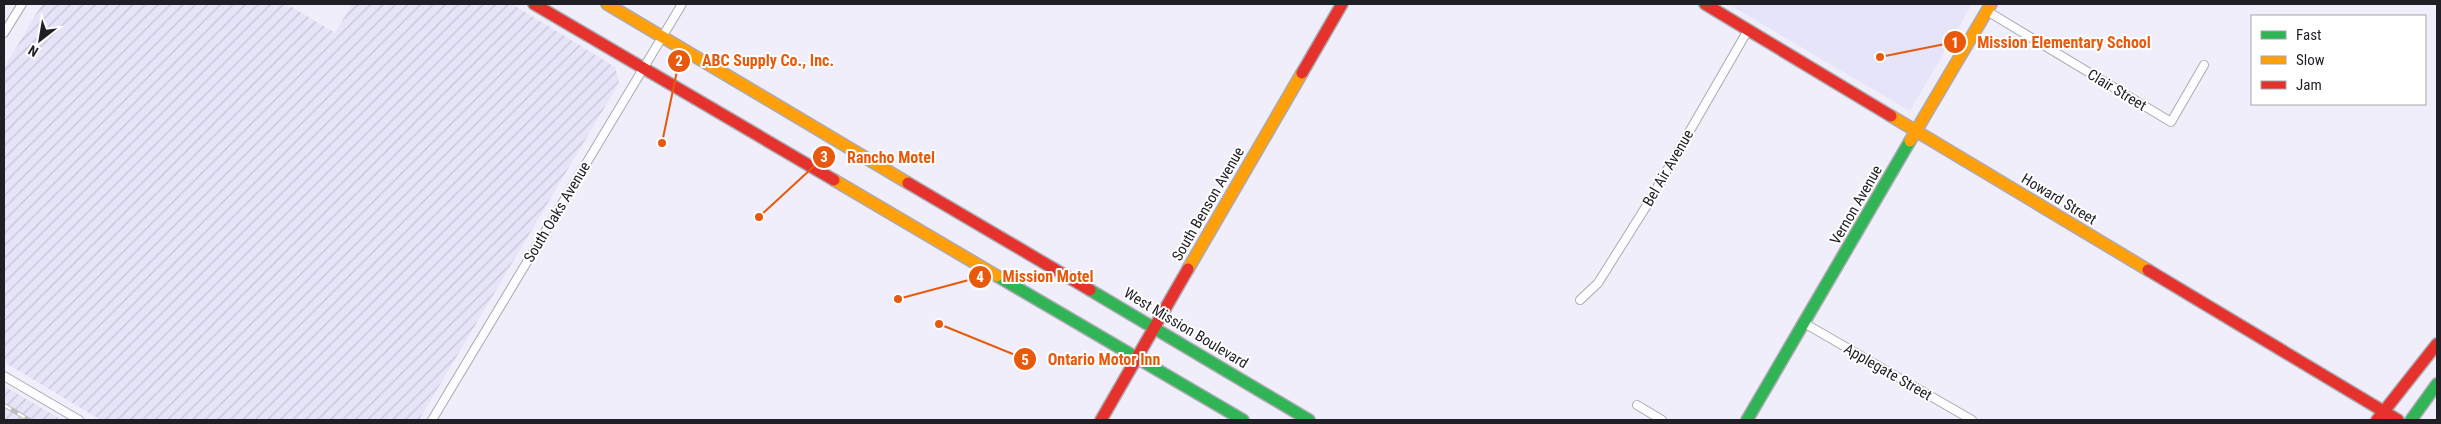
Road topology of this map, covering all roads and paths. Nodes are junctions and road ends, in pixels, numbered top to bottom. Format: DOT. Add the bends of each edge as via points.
graph roads {
  1 [pos="22,4"];
  2 [pos="534,4"];
  3 [pos="607,4"];
  4 [pos="682,4"];
  5 [pos="1342,4"];
  6 [pos="1705,4"];
  7 [pos="1989,8"];
  8 [pos="1748,30"];
  9 [pos="4,33"];
  10 [pos="663,37"];
  11 [pos="2204,65"];
  12 [pos="643,68"];
  13 [pos="1917,131"];
  14 [pos="1580,300"];
  15 [pos="1804,323"];
  16 [pos="1156,328"];
  17 [pos="2437,344"];
  18 [pos="1138,358"];
  19 [pos="4,376"];
  20 [pos="2437,384"];
  21 [pos="1637,405"];
  22 [pos="2380,416"];
  23 [pos="79,420"];
  24 [pos="432,420"];
  25 [pos="1101,420"];
  26 [pos="1243,420"];
  27 [pos="1309,420"];
  28 [pos="1662,420"];
  29 [pos="1747,420"];
  30 [pos="1972,420"];
  31 [pos="2398,420"];
  32 [pos="2411,420"];
  1 -- 9 [label="street"];
  2 -- 12 [label="main road"];
  3 -- 10 [label="main road, West Mission Boulevard"];
  4 -- 10 [label="street, South Oaks Avenue"];
  5 -- 16 [label="main road, South Benson Avenue"];
  6 -- 8 [label="main road, Howard Street"];
  7 -- 11 [label="street, Clair Street" via="2170,122"];
  7 -- 13 [label="main road, Vernon Avenue"];
  8 -- 13 [label="main road, Howard Street"];
  8 -- 14 [label="street, Bel Air Avenue" via="1637,221 1598,283"];
  10 -- 12 [label="street, South Oaks Avenue"];
  10 -- 16 [label="main road, West Mission Boulevard"];
  12 -- 18 [label="main road"];
  12 -- 24 [label="street, South Oaks Avenue"];
  13 -- 15 [label="main road, Vernon Avenue"];
  13 -- 22 [label="main road, Howard Street"];
  15 -- 29 [label="main road, Vernon Avenue"];
  15 -- 30 [label="street, Applegate Street"];
  16 -- 18 [label="main road, South Benson Avenue"];
  16 -- 27 [label="main road, West Mission Boulevard"];
  17 -- 22 [label="main road"];
  18 -- 25 [label="main road, South Benson Avenue"];
  18 -- 26 [label="main road"];
  19 -- 23 [label="street"];
  20 -- 32 [label="main road"];
  21 -- 28 [label="street"];
  22 -- 31 [label="main road, Howard Street"];
}
